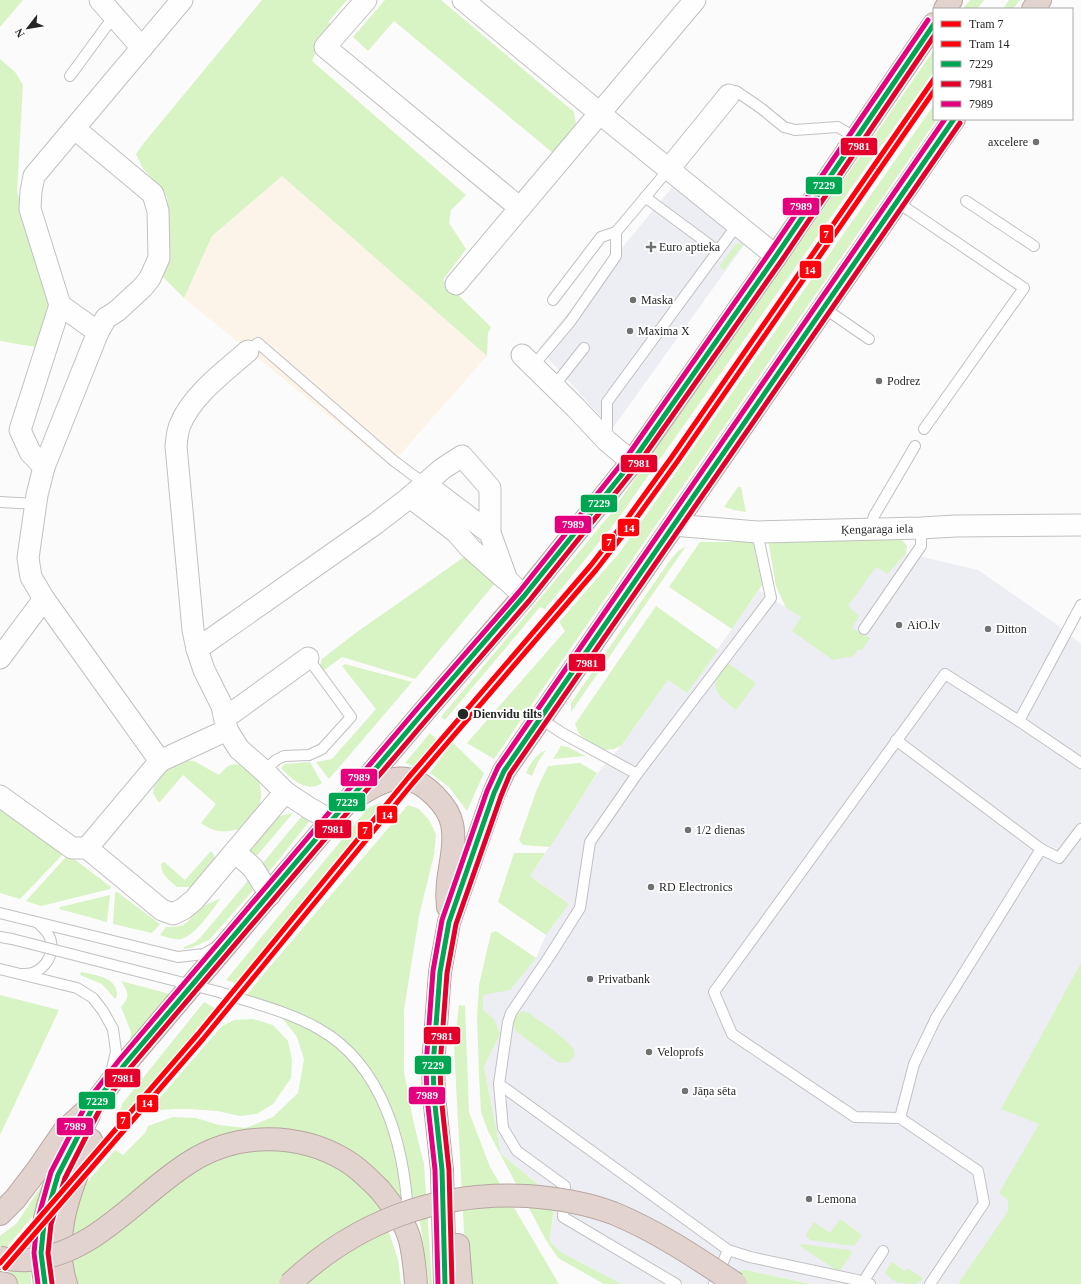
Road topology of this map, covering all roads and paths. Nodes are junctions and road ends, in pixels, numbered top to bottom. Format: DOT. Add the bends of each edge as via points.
graph roads {
  1 [pos="100,0"];
  2 [pos="182,0"];
  3 [pos="366,0"];
  4 [pos="463,0"];
  5 [pos="695,0"];
  6 [pos="951,0"];
  7 [pos="1040,0"];
  8 [pos="945,8"];
  9 [pos="1033,8"];
  10 [pos="114,16"];
  11 [pos="933,25"];
  12 [pos="142,48"];
  13 [pos="70,76"];
  14 [pos="728,95"];
  15 [pos="600,114"];
  16 [pos="953,120"];
  17 [pos="75,129"];
  18 [pos="856,138"];
  19 [pos="668,170"];
  20 [pos="645,197"];
  21 [pos="966,201"];
  22 [pos="897,202"];
  23 [pos="520,208"];
  24 [pos="737,225"];
  25 [pos="616,232"];
  26 [pos="1034,246"];
  27 [pos="718,251"];
  28 [pos="776,256"];
  29 [pos="456,284"];
  30 [pos="553,300"];
  31 [pos="60,305"];
  32 [pos="824,308"];
  33 [pos="98,332"];
  34 [pos="869,340"];
  35 [pos="584,348"];
  36 [pos="248,351"];
  37 [pos="528,361"];
  38 [pos="554,386"];
  39 [pos="924,428"];
  40 [pos="607,441"];
  41 [pos="915,446"];
  42 [pos="632,462"];
  43 [pos="44,467"];
  44 [pos="418,490"];
  45 [pos="0,502"];
  46 [pos="36,504"];
  47 [pos="1081,525"];
  48 [pos="673,526"];
  49 [pos="921,528"];
  50 [pos="870,530"];
  51 [pos="757,532"];
  52 [pos="490,533"];
  53 [pos="507,580"];
  54 [pos="524,596"];
  55 [pos="44,599"];
  56 [pos="1081,605"];
  57 [pos="864,629"];
  58 [pos="197,649"];
  59 [pos="0,658"];
  60 [pos="308,658"];
  61 [pos="541,719"];
  62 [pos="1019,721"];
  63 [pos="226,724"];
  64 [pos="896,740"];
  65 [pos="160,761"];
  66 [pos="1081,763"];
  67 [pos="264,771"];
  68 [pos="637,774"];
  69 [pos="285,792"];
  70 [pos="0,796"];
  71 [pos="348,803"];
  72 [pos="332,821"];
  73 [pos="1081,829"];
  74 [pos="87,848"];
  75 [pos="1041,849"];
  76 [pos="235,852"];
  77 [pos="270,894"];
  78 [pos="0,913"];
  79 [pos="29,920"];
  80 [pos="449,922"];
  81 [pos="235,936"];
  82 [pos="0,937"];
  83 [pos="0,969"];
  84 [pos="17,973"];
  85 [pos="499,1084"];
  86 [pos="108,1086"];
  87 [pos="95,1103"];
  88 [pos="900,1118"];
  89 [pos="442,1170"];
  90 [pos="0,1214"];
  91 [pos="409,1236"];
  92 [pos="728,1250"];
  93 [pos="883,1251"];
  94 [pos="0,1258"];
  95 [pos="0,1283"];
  96 [pos="867,1283"];
  97 [pos="6,1284"];
  98 [pos="45,1284"];
  99 [pos="66,1284"];
  100 [pos="290,1284"];
  101 [pos="416,1284"];
  102 [pos="445,1284"];
  103 [pos="461,1284"];
  104 [pos="676,1284"];
  105 [pos="714,1284"];
  106 [pos="736,1284"];
  107 [pos="930,1284"];
  1 -- 10 [label="street"];
  2 -- 12 [label="street"];
  3 -- 23 [label="street" via="325,47"];
  4 -- 15 [label="street"];
  5 -- 15 [label="street"];
  6 -- 8 [label="highway"];
  7 -- 9 [label="highway"];
  10 -- 12 [label="street"];
  10 -- 13 [label="lane"];
  11 -- 18 [label="highway"];
  12 -- 17 [label="street"];
  14 -- 18 [label="lane" via="736,92 747,97 784,127 795,130 838,127"];
  14 -- 19 [label="street"];
  15 -- 19 [label="street"];
  15 -- 23 [label="street"];
  16 -- 22 [label="highway"];
  17 -- 31 [label="street" via="34,176 30,191 30,209"];
  17 -- 33 [label="street" via="153,194 158,211 159,258 150,278 117,311 106,318"];
  18 -- 28 [label="highway"];
  19 -- 20 [label="lane"];
  19 -- 24 [label="street"];
  20 -- 25 [label="lane"];
  20 -- 27 [label="lane"];
  21 -- 26 [label="lane"];
  22 -- 32 [label="highway"];
  22 -- 39 [label="lane" via="1024,288"];
  23 -- 29 [label="street"];
  24 -- 27 [label="lane"];
  24 -- 28 [label="street"];
  25 -- 30 [label="lane" via="601,237"];
  25 -- 37 [label="lane" via="616,256 570,322"];
  27 -- 40 [label="lane" via="608,402"];
  28 -- 42 [label="highway"];
  31 -- 33 [label="street"];
  31 -- 43 [label="street" via="20,430 30,452"];
  32 -- 34 [label="lane"];
  32 -- 48 [label="highway"];
  33 -- 43 [label="street"];
  35 -- 38 [label="lane"];
  36 -- 44 [label="lane" via="258,343 394,461"];
  36 -- 58 [label="street" via="203,392 188,410 180,426 176,446 193,630"];
  37 -- 38 [label="street"];
  38 -- 40 [label="street"];
  40 -- 42 [label="street"];
  41 -- 50 [label="lane" via="874,516"];
  42 -- 54 [label="highway"];
  43 -- 46 [label="street"];
  44 -- 52 [label="street"];
  44 -- 52 [label="street" via="462,456 490,488"];
  44 -- 53 [label="street" via="470,548"];
  44 -- 58 [label="street" via="375,524"];
  45 -- 46 [label="lane"];
  46 -- 55 [label="street" via="28,558 32,577"];
  47 -- 49 [label="street, Ķengaraga iela"];
  48 -- 51 [label="street, Ķengaraga iela"];
  48 -- 61 [label="highway"];
  49 -- 50 [label="street, Ķengaraga iela"];
  49 -- 57 [label="lane" via="921,546"];
  50 -- 51 [label="street, Ķengaraga iela"];
  51 -- 68 [label="lane" via="771,598"];
  52 -- 53 [label="street"];
  53 -- 54 [label="street"];
  54 -- 71 [label="highway"];
  55 -- 59 [label="street"];
  55 -- 65 [label="street"];
  56 -- 62 [label="lane"];
  58 -- 63 [label="street" via="204,670 222,706"];
  60 -- 63 [label="street"];
  60 -- 67 [label="lane" via="351,717 322,749 309,755 284,756"];
  61 -- 68 [label="lane"];
  61 -- 80 [label="highway" via="504,771 494,793"];
  62 -- 64 [label="lane" via="945,674"];
  62 -- 66 [label="lane"];
  63 -- 65 [label="street"];
  63 -- 67 [label="street" via="239,749"];
  64 -- 75 [label="lane"];
  64 -- 88 [label="lane" via="714,992 732,1034 855,1118"];
  65 -- 74 [label="street"];
  67 -- 69 [label="street"];
  68 -- 85 [label="lane" via="590,842 580,908 511,1013"];
  69 -- 72 [label="street"];
  69 -- 76 [label="street"];
  70 -- 74 [label="street" via="72,848"];
  71 -- 72 [label="highway"];
  71 -- 80 [label="highway" via="377,784 408,778 430,791 440,801 452,824 453,852 447,884"];
  72 -- 77 [label="highway"];
  73 -- 75 [label="lane" via="1059,858"];
  74 -- 76 [label="street" via="162,910 173,914 194,900"];
  75 -- 88 [label="lane" via="936,1018 914,1064"];
  76 -- 77 [label="street" via="253,868"];
  77 -- 81 [label="highway"];
  78 -- 79 [label="lane"];
  79 -- 81 [label="lane" via="178,957 204,954"];
  79 -- 84 [label="lane" via="46,930 52,948 50,958 36,971 27,974"];
  80 -- 89 [label="highway" via="440,972 433,1066"];
  81 -- 86 [label="highway"];
  82 -- 91 [label="lane, bridge" via="219,992 305,1022 337,1041 367,1074 386,1107 400,1157"];
  83 -- 84 [label="lane"];
  84 -- 86 [label="lane" via="76,988 93,998 113,1029 116,1050"];
  85 -- 92 [label="lane"];
  85 -- 104 [label="lane" via="503,1128 517,1151 565,1186 563,1217"];
  86 -- 87 [label="highway"];
  87 -- 90 [label="highway" via="64,1131 15,1199"];
  87 -- 98 [label="highway" via="58,1175 48,1206 41,1253"];
  87 -- 99 [label="highway" via="91,1140 77,1174 64,1218 61,1245"];
  88 -- 107 [label="lane" via="978,1171 984,1203"];
  89 -- 102 [label="highway"];
  89 -- 103 [label="highway" via="457,1230"];
  91 -- 94 [label="highway, bridge" via="387,1199 360,1170 326,1151 297,1141 277,1139 225,1146 190,1162 93,1237 70,1249 51,1256 27,1260"];
  91 -- 101 [label="highway"];
  92 -- 96 [label="lane"];
  92 -- 105 [label="lane"];
  93 -- 96 [label="lane"];
  95 -- 97 [label="highway"];
  100 -- 106 [label="highway, bridge" via="328,1252 390,1218 444,1201 510,1195 545,1197 583,1204 612,1213 690,1253"];
}
